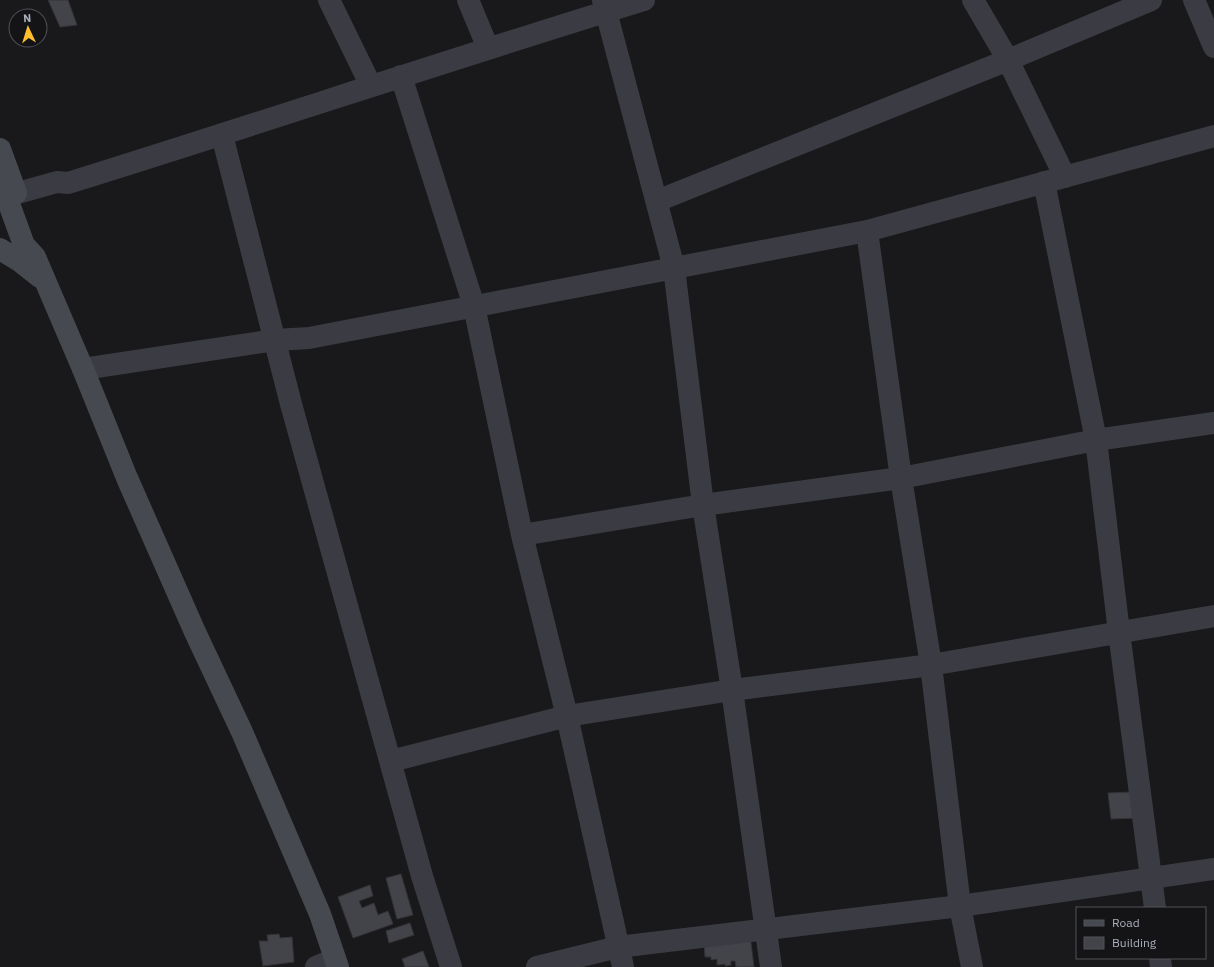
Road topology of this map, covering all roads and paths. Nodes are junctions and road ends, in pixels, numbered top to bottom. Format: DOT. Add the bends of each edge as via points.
graph roads {
  1 [pos="329,0"];
  2 [pos="468,0"];
  3 [pos="644,0"];
  4 [pos="973,0"];
  5 [pos="1151,0"];
  6 [pos="1194,0"];
  7 [pos="605,6"];
  8 [pos="1214,47"];
  9 [pos="488,48"];
  10 [pos="1008,60"];
  11 [pos="400,76"];
  12 [pos="371,86"];
  13 [pos="222,136"];
  14 [pos="1214,136"];
  15 [pos="0,149"];
  16 [pos="1065,177"];
  17 [pos="1044,182"];
  18 [pos="8,199"];
  19 [pos="657,201"];
  20 [pos="867,230"];
  21 [pos="0,249"];
  22 [pos="674,268"];
  23 [pos="47,282"];
  24 [pos="474,306"];
  25 [pos="275,340"];
  26 [pos="83,369"];
  27 [pos="1214,423"];
  28 [pos="1096,440"];
  29 [pos="901,478"];
  30 [pos="704,505"];
  31 [pos="522,535"];
  32 [pos="1214,616"];
  33 [pos="1119,632"];
  34 [pos="931,665"];
  35 [pos="732,690"];
  36 [pos="567,716"];
  37 [pos="390,760"];
  38 [pos="1214,869"];
  39 [pos="1152,878"];
  40 [pos="960,906"];
  41 [pos="1155,907"];
  42 [pos="766,929"];
  43 [pos="620,957"];
  44 [pos="337,963"];
  45 [pos="316,967"];
  46 [pos="451,967"];
  47 [pos="537,967"];
  48 [pos="771,967"];
  49 [pos="972,967"];
  1 -- 12 [label="street"];
  2 -- 9 [label="street"];
  3 -- 7 [label="street"];
  4 -- 10 [label="street"];
  5 -- 10 [label="street"];
  6 -- 8 [label="street"];
  7 -- 9 [label="street"];
  7 -- 19 [label="street"];
  9 -- 11 [label="street"];
  10 -- 16 [label="street"];
  10 -- 19 [label="street"];
  11 -- 12 [label="street"];
  11 -- 24 [label="street"];
  12 -- 13 [label="street"];
  13 -- 18 [label="street" via="68,183 59,192"];
  13 -- 25 [label="street"];
  14 -- 16 [label="street"];
  15 -- 18 [label="street"];
  16 -- 17 [label="street"];
  17 -- 20 [label="street"];
  17 -- 28 [label="street"];
  18 -- 23 [label="street" via="35,243 36,257"];
  19 -- 22 [label="street"];
  20 -- 22 [label="street"];
  20 -- 29 [label="street"];
  21 -- 23 [label="street"];
  22 -- 24 [label="street"];
  22 -- 30 [label="street"];
  23 -- 26 [label="street"];
  24 -- 25 [label="street" via="309,338"];
  24 -- 31 [label="street"];
  25 -- 26 [label="street"];
  25 -- 37 [label="street"];
  26 -- 44 [label="street" via="128,478 320,914"];
  27 -- 28 [label="street"];
  28 -- 29 [label="street"];
  28 -- 33 [label="street"];
  29 -- 30 [label="street"];
  29 -- 34 [label="street"];
  30 -- 31 [label="street"];
  30 -- 35 [label="street"];
  31 -- 36 [label="street"];
  32 -- 33 [label="street"];
  33 -- 34 [label="street"];
  33 -- 39 [label="street"];
  34 -- 35 [label="street"];
  34 -- 40 [label="street"];
  35 -- 36 [label="street"];
  35 -- 42 [label="street"];
  36 -- 37 [label="street"];
  36 -- 43 [label="street"];
  37 -- 46 [label="street" via="422,876"];
  38 -- 39 [label="street"];
  39 -- 40 [label="street"];
  39 -- 41 [label="street"];
  40 -- 42 [label="street"];
  40 -- 49 [label="street"];
  42 -- 43 [label="street"];
  42 -- 48 [label="street"];
  43 -- 47 [label="street"];
  44 -- 45 [label="street"];
}
